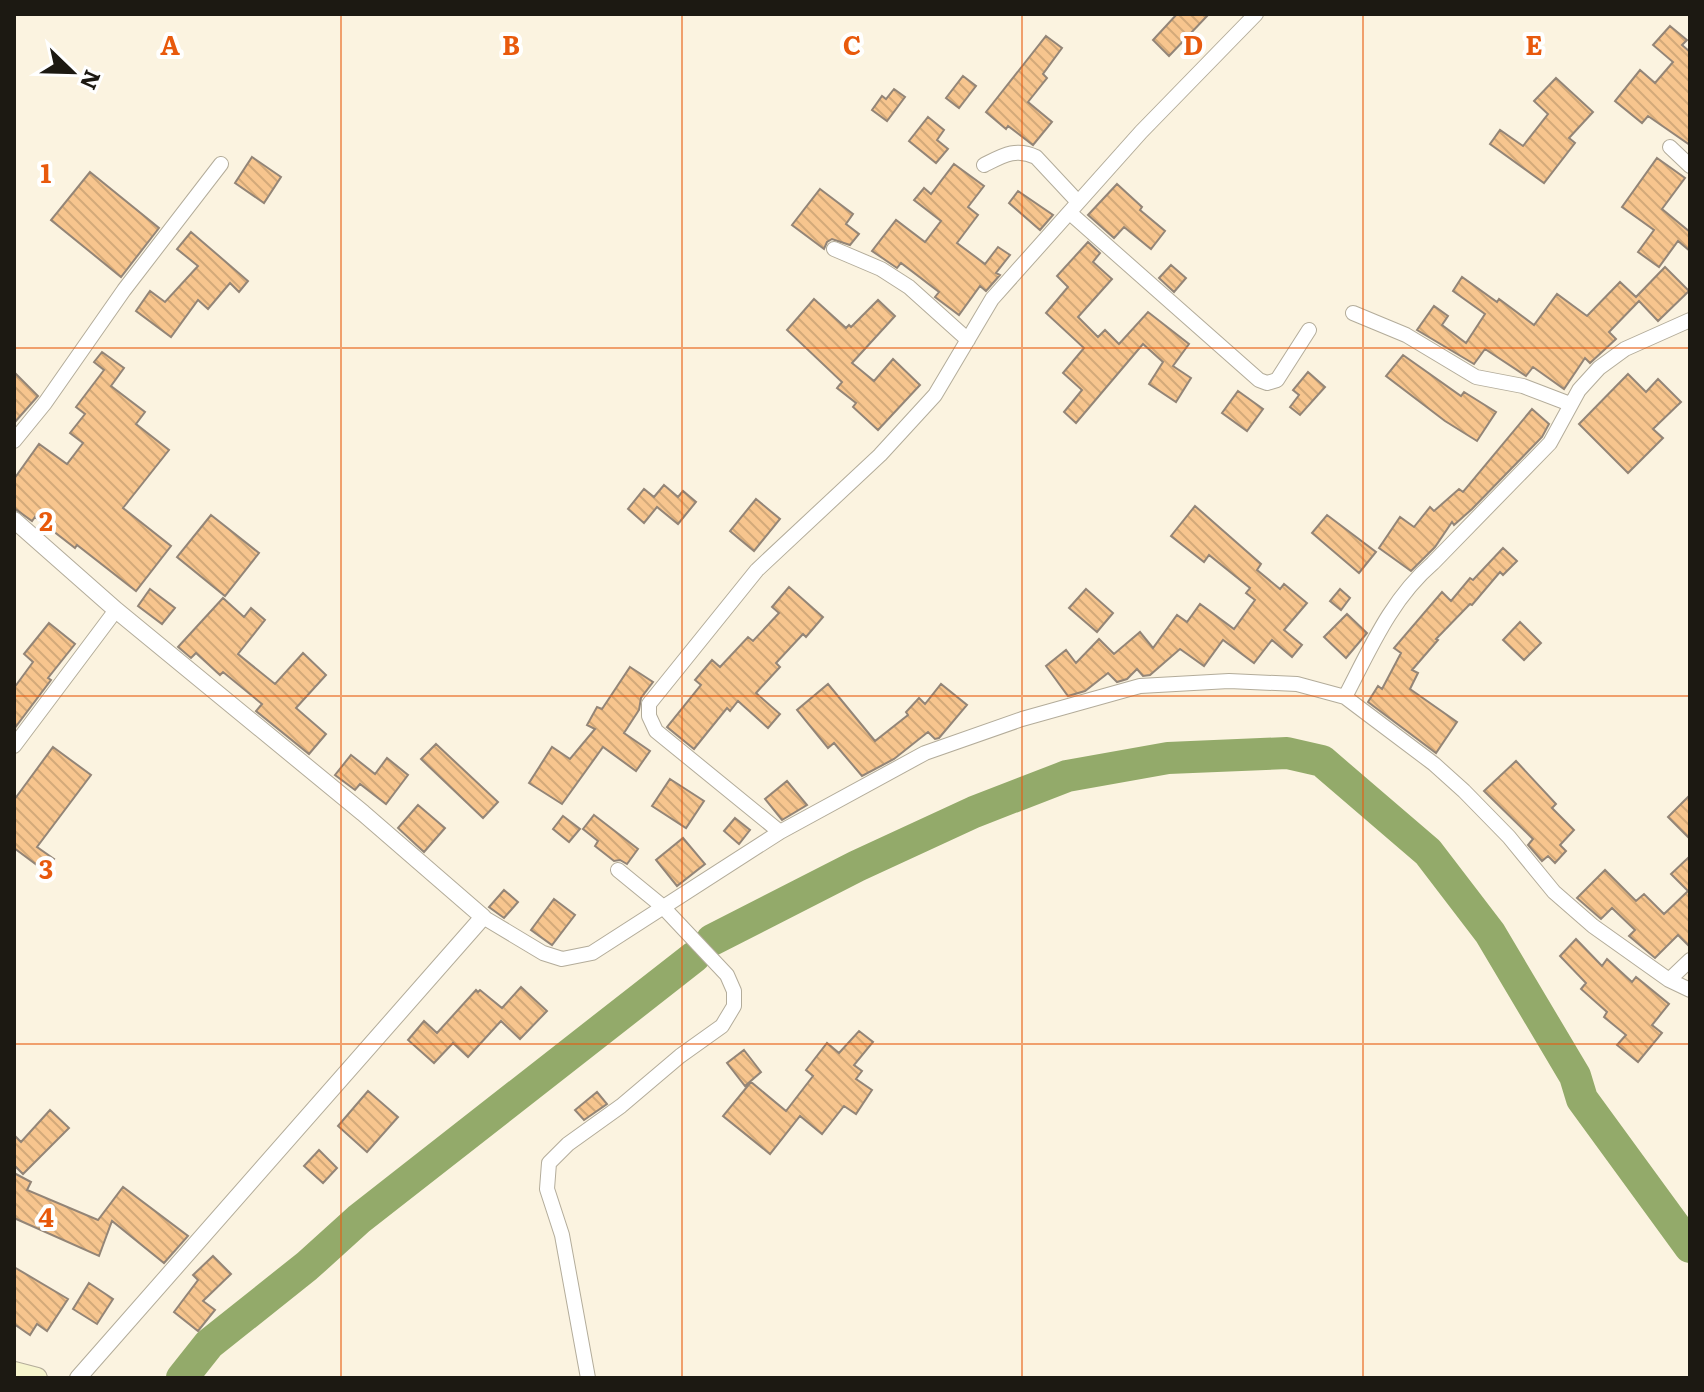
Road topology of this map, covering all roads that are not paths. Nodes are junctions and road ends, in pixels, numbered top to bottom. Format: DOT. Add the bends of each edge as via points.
graph roads {
  1 [pos="1256,14"];
  2 [pos="1670,147"];
  3 [pos="221,164"];
  4 [pos="984,165"];
  5 [pos="1690,166"];
  6 [pos="1074,207"];
  7 [pos="834,249"];
  8 [pos="1353,313"];
  9 [pos="1690,320"];
  10 [pos="1309,330"];
  11 [pos="968,340"];
  12 [pos="1570,404"];
  13 [pos="14,441"];
  14 [pos="14,520"];
  15 [pos="116,610"];
  16 [pos="1345,697"];
  17 [pos="14,746"];
  18 [pos="780,832"];
  19 [pos="618,870"];
  20 [pos="662,906"];
  21 [pos="483,917"];
  22 [pos="1690,960"];
  23 [pos="1669,980"];
  24 [pos="1690,990"];
  25 [pos="14,1372"];
  26 [pos="37,1378"];
  27 [pos="78,1378"];
  28 [pos="588,1378"];
  1 -- 6 [label="street"];
  2 -- 5 [label="street"];
  3 -- 13 [label="street"];
  4 -- 6 [label="street" via="1012,151 1028,153"];
  6 -- 10 [label="street" via="1259,380 1277,380"];
  6 -- 11 [label="street" via="992,299"];
  7 -- 11 [label="street" via="909,287"];
  8 -- 12 [label="street" via="1406,335 1476,377 1523,386"];
  9 -- 12 [label="street" via="1625,349 1599,368"];
  11 -- 18 [label="street" via="935,395 880,455 757,570 649,704 656,731"];
  12 -- 16 [label="street" via="1550,443 1413,580"];
  14 -- 15 [label="street"];
  15 -- 17 [label="street"];
  15 -- 21 [label="street"];
  16 -- 18 [label="street" via="1297,684 1140,686 925,753"];
  16 -- 23 [label="street" via="1464,791 1563,900"];
  18 -- 20 [label="street"];
  19 -- 20 [label="street"];
  20 -- 21 [label="street" via="592,953 562,959"];
  20 -- 28 [label="street" via="727,975 734,1006 722,1026 549,1163 547,1189 562,1235"];
  21 -- 27 [label="street"];
  22 -- 23 [label="street"];
  23 -- 24 [label="street"];
  25 -- 26 [label="main road"];
}
